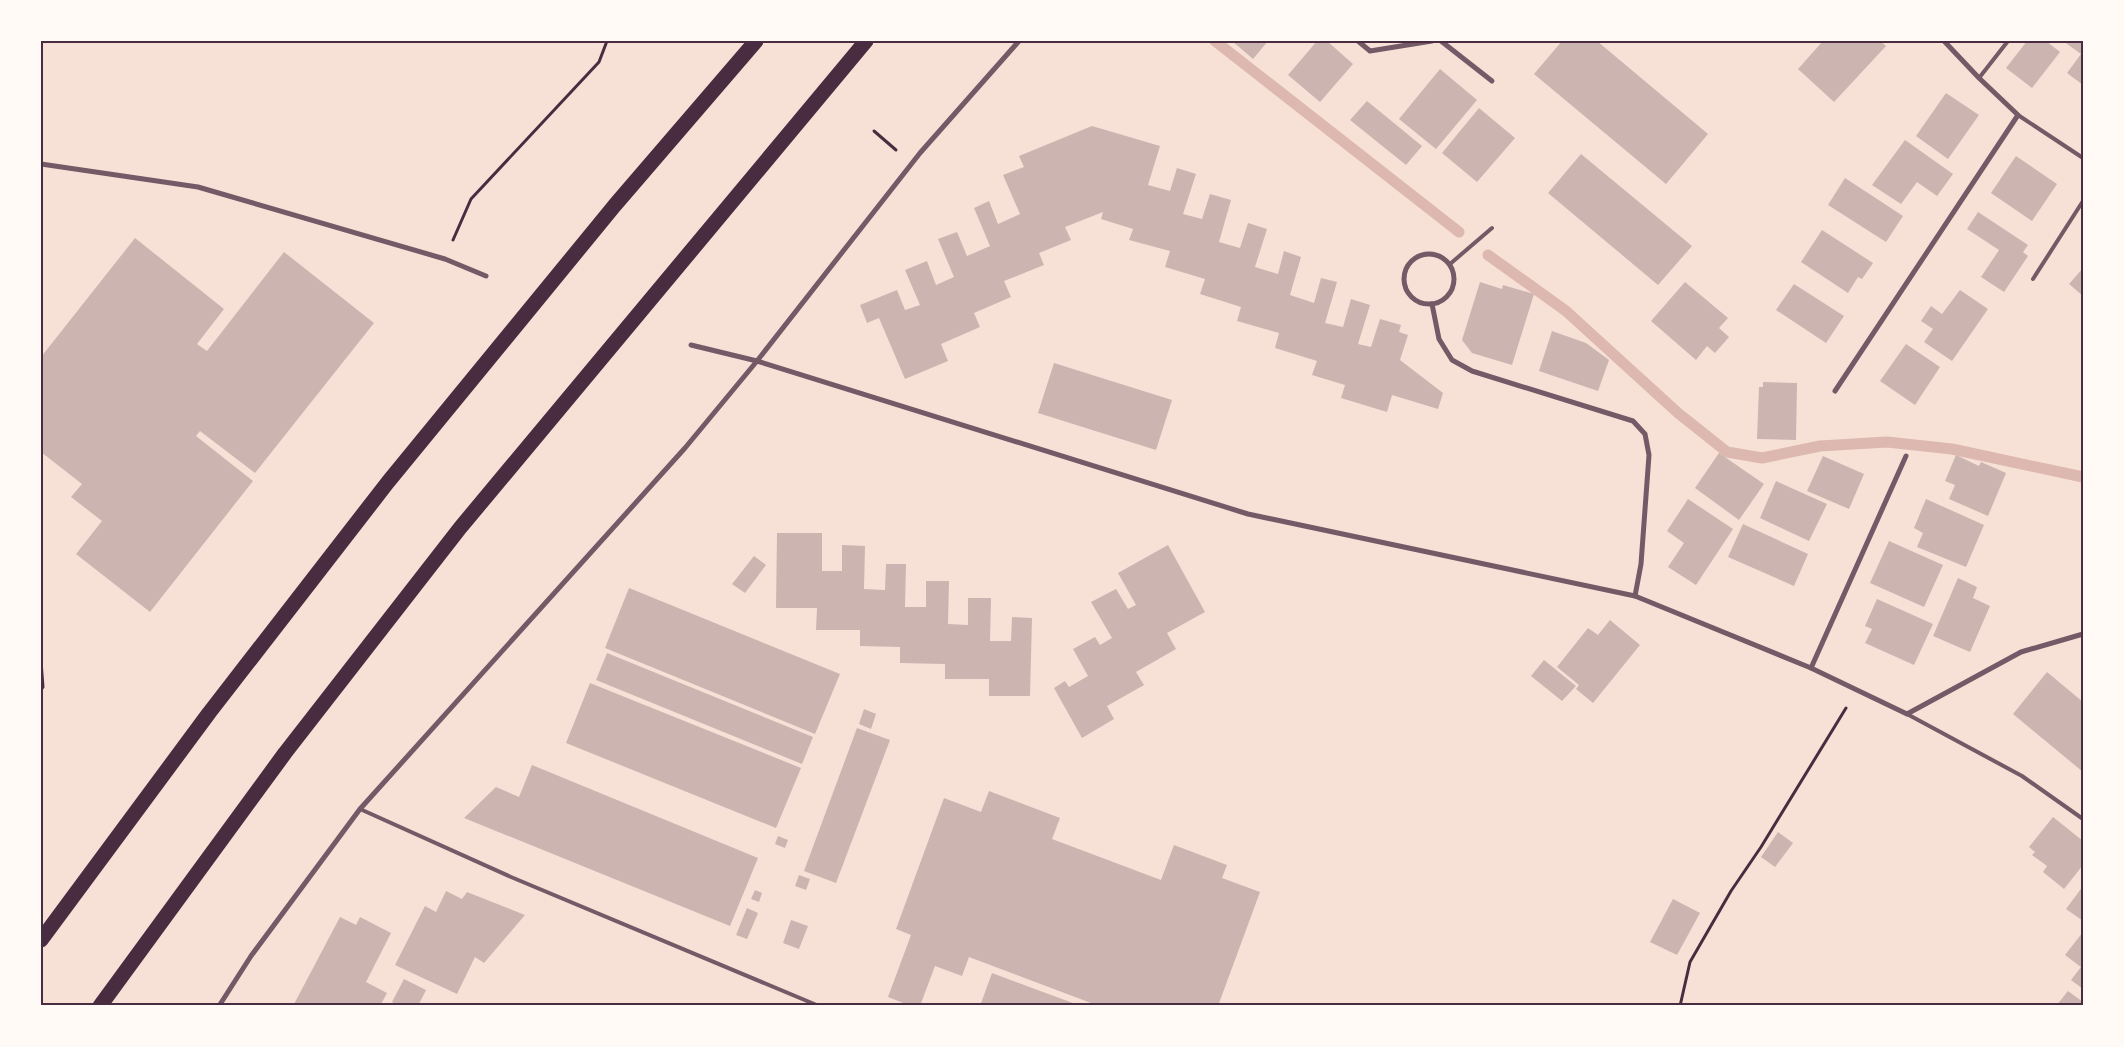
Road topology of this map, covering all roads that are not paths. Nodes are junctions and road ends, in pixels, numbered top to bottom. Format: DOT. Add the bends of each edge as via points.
graph roads {
  1 [pos="756,41"];
  2 [pos="866,41"];
  3 [pos="1019,41"];
  4 [pos="1358,41"];
  5 [pos="1432,41"];
  6 [pos="1441,41"];
  7 [pos="1944,41"];
  8 [pos="2008,41"];
  9 [pos="1979,78"];
  10 [pos="1492,81"];
  11 [pos="2018,115"];
  12 [pos="2083,158"];
  13 [pos="41,164"];
  14 [pos="2083,201"];
  15 [pos="1492,228"];
  16 [pos="1450,264"];
  17 [pos="486,276"];
  18 [pos="2033,279"];
  19 [pos="1432,304"];
  20 [pos="691,345"];
  21 [pos="757,362"];
  22 [pos="1835,391"];
  23 [pos="1906,456"];
  24 [pos="1634,596"];
  25 [pos="2083,634"];
  26 [pos="1811,668"];
  27 [pos="1907,714"];
  28 [pos="360,809"];
  29 [pos="2083,819"];
  30 [pos="41,940"];
  31 [pos="100,1006"];
  32 [pos="219,1006"];
  33 [pos="819,1006"];
  1 -- 30 [label="highway" via="615,205 388,482 209,712"];
  2 -- 31 [label="highway" via="460,528 285,753"];
  3 -- 21 [label="street" via="920,153"];
  4 -- 5 [label="street" via="1370,50"];
  6 -- 10 [label="street"];
  7 -- 9 [label="street"];
  8 -- 9 [label="lane"];
  9 -- 11 [label="street"];
  11 -- 12 [label="lane"];
  11 -- 22 [label="street"];
  13 -- 17 [label="street" via="198,187 444,259"];
  14 -- 18 [label="lane"];
  15 -- 16 [label="lane"];
  16 -- 19 [label="street" via="1454,285 1445,298"];
  16 -- 19 [label="street" via="1438,255 1423,254 1406,268 1404,283 1407,290 1417,301"];
  19 -- 24 [label="street" via="1439,339 1452,360 1472,371 1632,421 1645,434 1649,455 1641,564"];
  20 -- 21 [label="street"];
  21 -- 24 [label="street" via="1248,514"];
  21 -- 28 [label="street" via="685,448"];
  23 -- 26 [label="street"];
  24 -- 26 [label="street"];
  25 -- 27 [label="street" via="2020,652"];
  26 -- 27 [label="street"];
  27 -- 29 [label="lane" via="2022,776"];
  28 -- 32 [label="street" via="251,956"];
  28 -- 33 [label="lane" via="511,877"];
}
